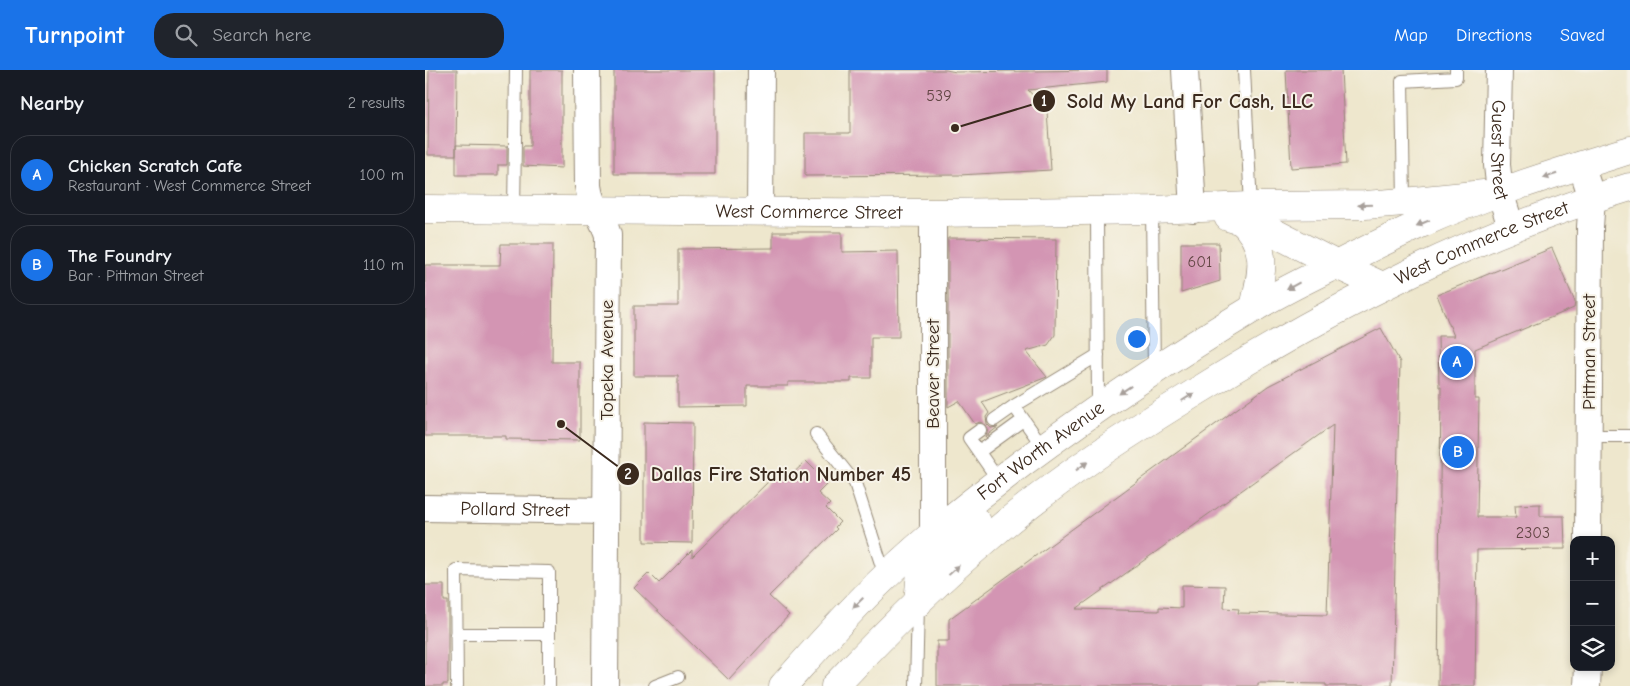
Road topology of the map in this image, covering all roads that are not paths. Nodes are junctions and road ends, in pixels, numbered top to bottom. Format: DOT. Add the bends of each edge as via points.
graph roads {
  1 [pos="516,70"];
  2 [pos="587,70"];
  3 [pos="761,70"];
  4 [pos="1185,70"];
  5 [pos="1245,70"];
  6 [pos="1455,70"];
  7 [pos="1499,70"];
  8 [pos="1630,150"];
  9 [pos="1581,165"];
  10 [pos="1630,187"];
  11 [pos="1500,192"];
  12 [pos="1592,198"];
  13 [pos="1404,202"];
  14 [pos="425,209"];
  15 [pos="514,210"];
  16 [pos="1152,210"];
  17 [pos="1193,210"];
  18 [pos="596,211"];
  19 [pos="1097,211"];
  20 [pos="760,212"];
  21 [pos="933,213"];
  22 [pos="1245,213"];
  23 [pos="1511,227"];
  24 [pos="1337,265"];
  25 [pos="1382,286"];
  26 [pos="1254,308"];
  27 [pos="1227,326"];
  28 [pos="1098,355"];
  29 [pos="1249,359"];
  30 [pos="1154,371"];
  31 [pos="1014,406"];
  32 [pos="1095,410"];
  33 [pos="994,420"];
  34 [pos="1023,420"];
  35 [pos="979,430"];
  36 [pos="816,434"];
  37 [pos="1589,436"];
  38 [pos="1630,436"];
  39 [pos="1117,441"];
  40 [pos="1043,447"];
  41 [pos="979,452"];
  42 [pos="995,484"];
  43 [pos="425,508"];
  44 [pos="606,511"];
  45 [pos="933,535"];
  46 [pos="1588,536"];
  47 [pos="885,576"];
  48 [pos="918,603"];
  49 [pos="456,634"];
  50 [pos="549,634"];
  51 [pos="1587,671"];
  52 [pos="678,677"];
  53 [pos="457,686"];
  54 [pos="549,686"];
  55 [pos="605,686"];
  56 [pos="655,686"];
  57 [pos="783,686"];
  58 [pos="835,686"];
  59 [pos="917,686"];
  60 [pos="1587,686"];
  1 -- 15 [label="lane"];
  2 -- 18 [label="street, Topeka Avenue" via="587,186"];
  3 -- 20 [label="street"];
  4 -- 17 [label="street"];
  5 -- 22 [label="lane"];
  6 -- 13 [label="lane" via="1456,78 1402,81"];
  7 -- 11 [label="street, Guest Street" via="1497,165"];
  8 -- 9 [label="main road, West Commerce Street"];
  9 -- 11 [label="main road, West Commerce Street, one-way"];
  9 -- 12 [label="street, Pittman Street"];
  10 -- 12 [label="main road, West Commerce Street"];
  11 -- 13 [label="main road, West Commerce Street"];
  11 -- 23 [label="street, Guest Street"];
  11 -- 24 [label="main road, West Commerce Street, one-way" via="1420,224"];
  12 -- 23 [label="main road, West Commerce Street"];
  12 -- 37 [label="street, Pittman Street"];
  13 -- 22 [label="main road, West Commerce Street, one-way"];
  14 -- 15 [label="main road, West Commerce Street"];
  15 -- 18 [label="main road, West Commerce Street"];
  16 -- 17 [label="main road, West Commerce Street"];
  16 -- 19 [label="main road, West Commerce Street"];
  16 -- 30 [label="lane"];
  17 -- 22 [label="main road, West Commerce Street"];
  18 -- 20 [label="main road, West Commerce Street"];
  18 -- 44 [label="street, Topeka Avenue" via="608,234"];
  19 -- 21 [label="main road, West Commerce Street"];
  19 -- 28 [label="lane"];
  20 -- 21 [label="main road, West Commerce Street"];
  21 -- 45 [label="street, Beaver Street"];
  22 -- 24 [label="main road, West Commerce Street"];
  22 -- 26 [label="main road" via="1259,245 1261,274"];
  23 -- 25 [label="main road, West Commerce Street"];
  24 -- 25 [label="main road, West Commerce Street"];
  24 -- 26 [label="main road, Fort Worth Avenue, one-way"];
  25 -- 29 [label="main road, Fort Worth Avenue"];
  26 -- 27 [label="main road, Fort Worth Avenue"];
  27 -- 29 [label="main road"];
  27 -- 30 [label="main road, Fort Worth Avenue"];
  28 -- 31 [label="lane"];
  28 -- 32 [label="lane"];
  39 -- 29 [label="main road, Fort Worth Avenue, one-way"];
  30 -- 32 [label="main road, Fort Worth Avenue, one-way"];
  31 -- 33 [label="lane"];
  31 -- 34 [label="lane"];
  32 -- 39 [label="main road"];
  32 -- 40 [label="main road, Fort Worth Avenue"];
  34 -- 40 [label="lane"];
  34 -- 41 [label="lane"];
  35 -- 41 [label="lane" via="969,438"];
  36 -- 47 [label="lane" via="855,483"];
  37 -- 38 [label="lane"];
  37 -- 46 [label="street, Pittman Street"];
  48 -- 39 [label="main road, Fort Worth Avenue, one-way" via="993,534"];
  40 -- 42 [label="main road, Fort Worth Avenue"];
  41 -- 42 [label="lane"];
  42 -- 45 [label="main road, Fort Worth Avenue"];
  42 -- 48 [label="main road" via="980,519 921,571"];
  43 -- 44 [label="street, Pollard Street"];
  44 -- 55 [label="street, Topeka Avenue"];
  45 -- 47 [label="main road, Fort Worth Avenue"];
  47 -- 57 [label="main road, Fort Worth Avenue, one-way"];
  48 -- 58 [label="main road, Fort Worth Avenue"];
  48 -- 59 [label="lane"];
  49 -- 50 [label="lane"];
  49 -- 50 [label="lane" via="456,570 549,572"];
  49 -- 53 [label="lane"];
  50 -- 54 [label="lane"];
  51 -- 60 [label="street"];
  52 -- 56 [label="lane"];
}
